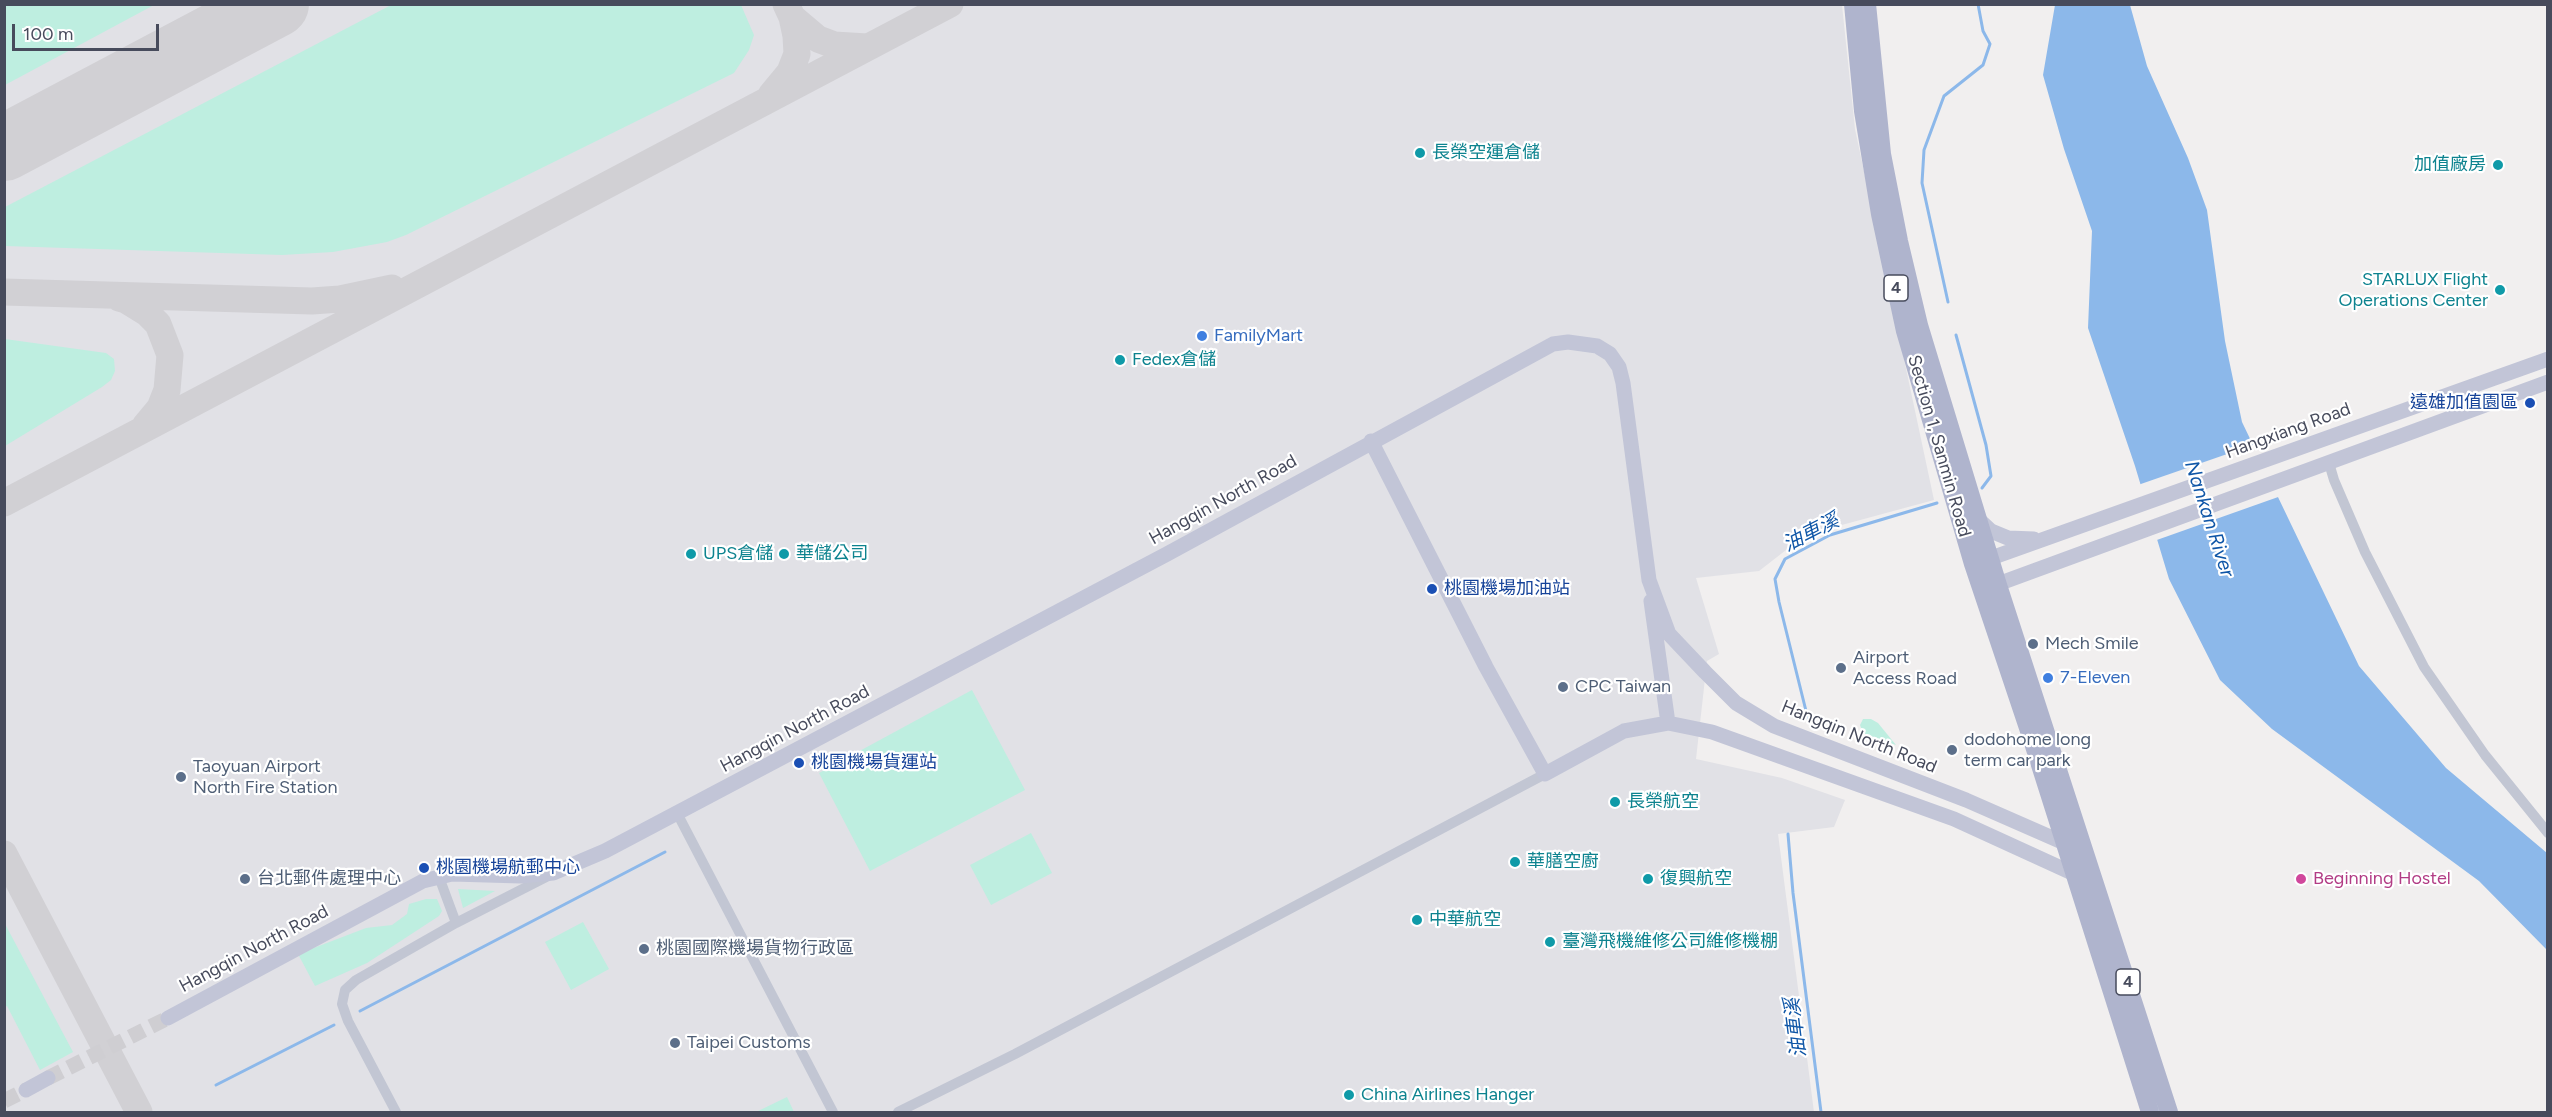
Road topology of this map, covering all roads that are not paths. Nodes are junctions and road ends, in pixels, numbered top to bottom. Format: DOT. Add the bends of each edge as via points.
graph roads {
  1 [pos="1853,4"];
  2 [pos="1867,4"];
  3 [pos="2547,358"];
  4 [pos="2547,382"];
  5 [pos="1371,441"];
  6 [pos="2324,465"];
  7 [pos="1976,518"];
  8 [pos="2049,537"];
  9 [pos="1981,562"];
  10 [pos="1649,580"];
  11 [pos="1990,587"];
  12 [pos="1668,723"];
  13 [pos="1545,774"];
  14 [pos="677,813"];
  15 [pos="2547,832"];
  16 [pos="2064,843"];
  17 [pos="2084,851"];
  18 [pos="552,873"];
  19 [pos="2075,875"];
  20 [pos="439,878"];
  21 [pos="2096,884"];
  22 [pos="456,923"];
  23 [pos="168,1017"];
  24 [pos="48,1078"];
  25 [pos="26,1090"];
  26 [pos="396,1113"];
  27 [pos="833,1113"];
  28 [pos="898,1113"];
  29 [pos="2150,1113"];
  30 [pos="2169,1113"];
  1 -- 9 [label="main road, Section 1, Sanmin Road / 4" via="1863,111 1905,330"];
  2 -- 7 [label="main road, Section 1, Sanmin Road / 4" via="1882,154 1899,242 1919,325"];
  3 -- 8 [label="street, Hangxiang Road"];
  4 -- 6 [label="street"];
  5 -- 10 [label="street, Hangqin North Road" via="1553,344 1582,342 1597,346 1610,354 1623,383"];
  5 -- 13 [label="street"];
  5 -- 14 [label="street, Hangqin North Road" via="1167,554"];
  6 -- 11 [label="street"];
  6 -- 15 [label="street" via="2424,667 2485,755"];
  7 -- 8 [label="street" via="1991,531 2008,538"];
  7 -- 9 [label="main road, Section 1, Sanmin Road / 4"];
  8 -- 9 [label="street, Hangxiang Road"];
  9 -- 11 [label="main road, Section 1, Sanmin Road / 4"];
  10 -- 12 [label="street"];
  10 -- 16 [label="street, Hangqin North Road" via="1669,634 1736,703 1774,726 1966,800"];
  11 -- 16 [label="main road, Section 1, Sanmin Road / 4"];
  11 -- 17 [label="main road, Section 1, Sanmin Road / 4"];
  12 -- 13 [label="street" via="1624,731"];
  12 -- 19 [label="street" via="1712,732 1954,819"];
  13 -- 28 [label="street"];
  14 -- 18 [label="street, Hangqin North Road"];
  14 -- 27 [label="street"];
  16 -- 17 [label="street, Hangqin North Road"];
  16 -- 19 [label="main road, Section 1, Sanmin Road / 4"];
  17 -- 21 [label="main road, 4"];
  18 -- 20 [label="street, Hangqin North Road" via="452,874"];
  18 -- 22 [label="street"];
  19 -- 21 [label="street"];
  19 -- 29 [label="main road, 4"];
  20 -- 22 [label="street"];
  20 -- 23 [label="street, Hangqin North Road" via="423,881"];
  21 -- 30 [label="main road, 4"];
  22 -- 26 [label="street" via="345,990 342,1004 348,1021"];
  24 -- 25 [label="street"];
}
